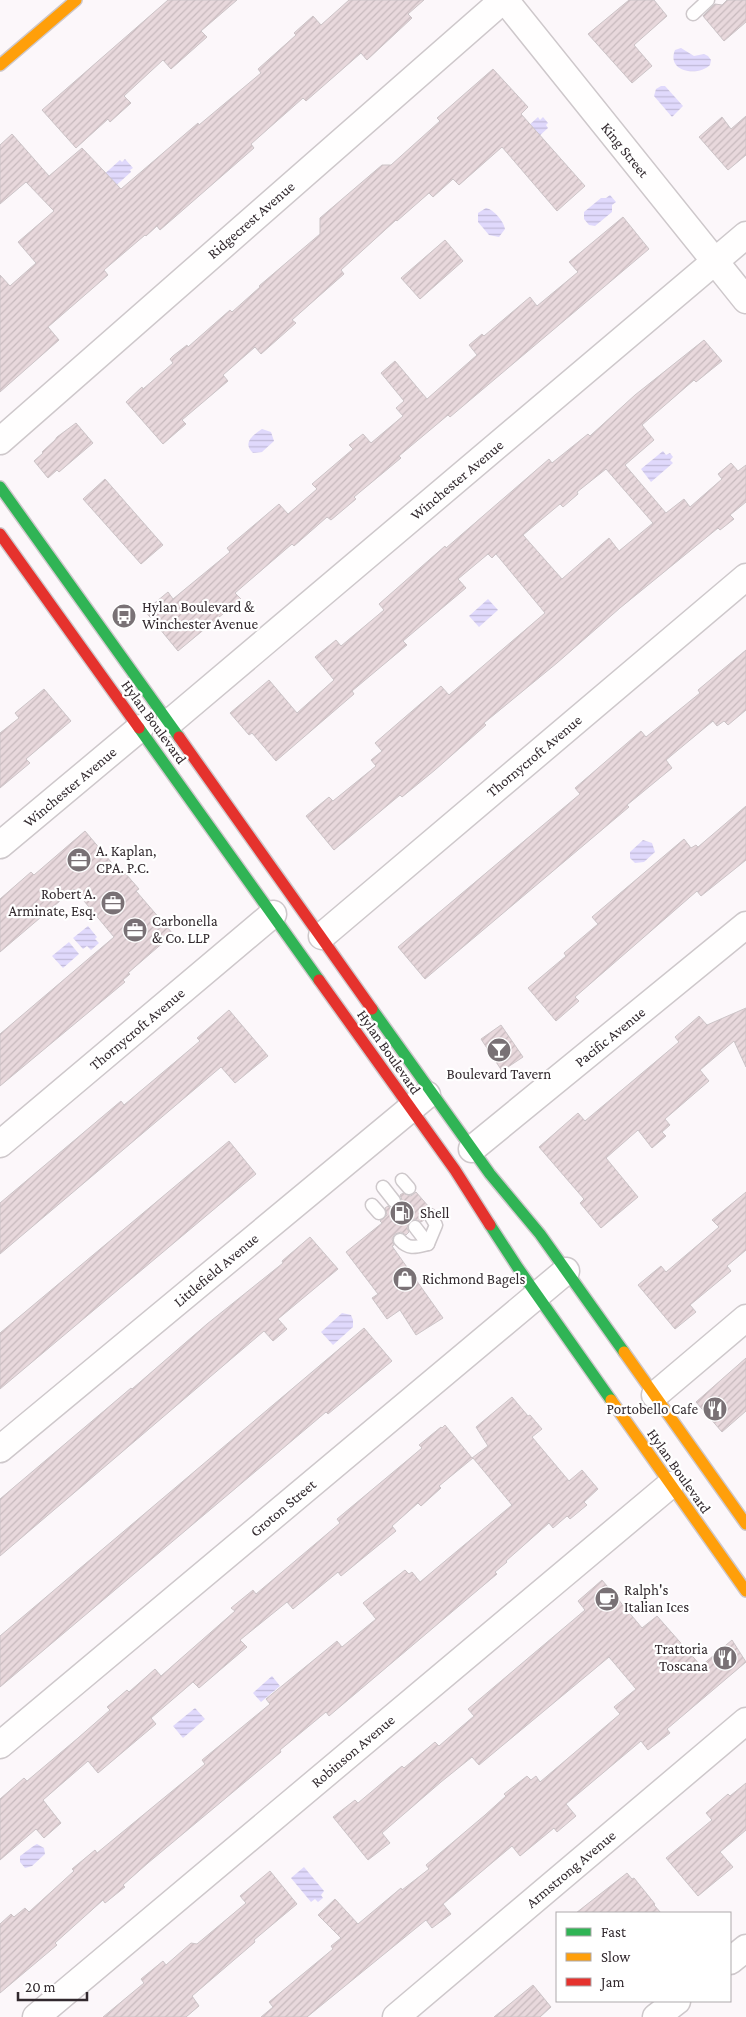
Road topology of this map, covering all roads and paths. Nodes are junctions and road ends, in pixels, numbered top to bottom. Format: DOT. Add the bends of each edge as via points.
graph roads {
  1 [pos="76,0"];
  2 [pos="504,0"];
  3 [pos="708,0"];
  4 [pos="693,14"];
  5 [pos="0,65"];
  6 [pos="746,235"];
  7 [pos="715,262"];
  8 [pos="746,300"];
  9 [pos="0,441"];
  10 [pos="0,487"];
  11 [pos="2,542"];
  12 [pos="746,577"];
  13 [pos="168,723"];
  14 [pos="140,728"];
  15 [pos="0,845"];
  16 [pos="273,914"];
  17 [pos="746,925"];
  18 [pos="322,936"];
  19 [pos="746,948"];
  20 [pos="696,967"];
  21 [pos="432,1091"];
  22 [pos="411,1108"];
  23 [pos="0,1144"];
  24 [pos="472,1149"];
  25 [pos="383,1187"];
  26 [pos="394,1201"];
  27 [pos="430,1214"];
  28 [pos="415,1227"];
  29 [pos="400,1240"];
  30 [pos="428,1244"];
  31 [pos="566,1270"];
  32 [pos="537,1295"];
  33 [pos="746,1318"];
  34 [pos="655,1395"];
  35 [pos="0,1449"];
  36 [pos="670,1485"];
  37 [pos="746,1524"];
  38 [pos="746,1591"];
  39 [pos="746,1721"];
  40 [pos="0,1745"];
  41 [pos="746,1948"];
  42 [pos="731,1960"];
  43 [pos="676,2002"];
  44 [pos="36,2017"];
  45 [pos="396,2017"];
  46 [pos="656,2017"];
  1 -- 5 [label="main road"];
  2 -- 7 [label="street, King Street"];
  2 -- 9 [label="street, Ridgecrest Avenue"];
  3 -- 4 [label="lane"];
  6 -- 7 [label="street, Winchester Avenue"];
  7 -- 8 [label="street, King Street"];
  7 -- 13 [label="street, Winchester Avenue"];
  10 -- 13 [label="main road, Hylan Boulevard"];
  11 -- 14 [label="main road, Hylan Boulevard"];
  12 -- 18 [label="street, Thornycroft Avenue"];
  13 -- 18 [label="main road, Hylan Boulevard"];
  14 -- 15 [label="street, Winchester Avenue"];
  14 -- 16 [label="main road, Hylan Boulevard"];
  16 -- 22 [label="main road, Hylan Boulevard"];
  16 -- 23 [label="street, Thornycroft Avenue"];
  17 -- 20 [label="street, Pacific Avenue"];
  18 -- 21 [label="main road, Hylan Boulevard"];
  19 -- 20 [label="street"];
  20 -- 24 [label="street, Pacific Avenue"];
  21 -- 22 [label="street, Littlefield Avenue"];
  21 -- 24 [label="main road, Hylan Boulevard"];
  22 -- 32 [label="main road, Hylan Boulevard"];
  22 -- 35 [label="street, Littlefield Avenue"];
  24 -- 31 [label="main road, Hylan Boulevard"];
  25 -- 26 [label="lane"];
  27 -- 30 [label="lane" via="436,1225"];
  28 -- 30 [label="lane"];
  29 -- 30 [label="lane" via="410,1248"];
  31 -- 32 [label="street, Groton Street"];
  31 -- 34 [label="main road, Hylan Boulevard"];
  32 -- 36 [label="main road, Hylan Boulevard"];
  32 -- 40 [label="street, Groton Street"];
  33 -- 34 [label="street"];
  34 -- 37 [label="main road, Hylan Boulevard"];
  36 -- 38 [label="main road, Hylan Boulevard"];
  36 -- 44 [label="street, Robinson Avenue"];
  39 -- 45 [label="street, Armstrong Avenue"];
  41 -- 42 [label="street"];
  43 -- 46 [label="street"];
}
